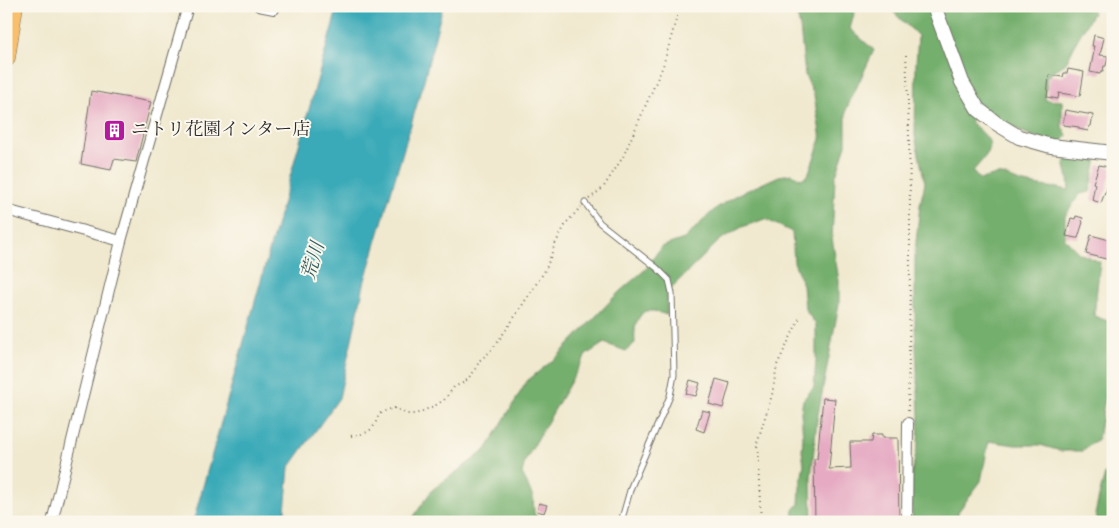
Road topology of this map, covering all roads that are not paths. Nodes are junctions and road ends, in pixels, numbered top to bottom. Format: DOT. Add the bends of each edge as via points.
graph roads {
  1 [pos="14,6"];
  2 [pos="188,6"];
  3 [pos="259,6"];
  4 [pos="274,6"];
  5 [pos="934,6"];
  6 [pos="6,58"];
  7 [pos="1113,153"];
  8 [pos="585,203"];
  9 [pos="6,210"];
  10 [pos="122,241"];
  11 [pos="908,423"];
  12 [pos="52,522"];
  13 [pos="621,522"];
  14 [pos="907,522"];
  1 -- 6 [label="highway"];
  2 -- 10 [label="street"];
  3 -- 4 [label="street" via="274,9"];
  5 -- 7 [label="street" via="962,82 978,109 1019,137 1051,146"];
  8 -- 13 [label="lane" via="600,223 669,280 672,293 674,375 670,396"];
  9 -- 10 [label="street"];
  10 -- 12 [label="street"];
  11 -- 14 [label="street"];
}
